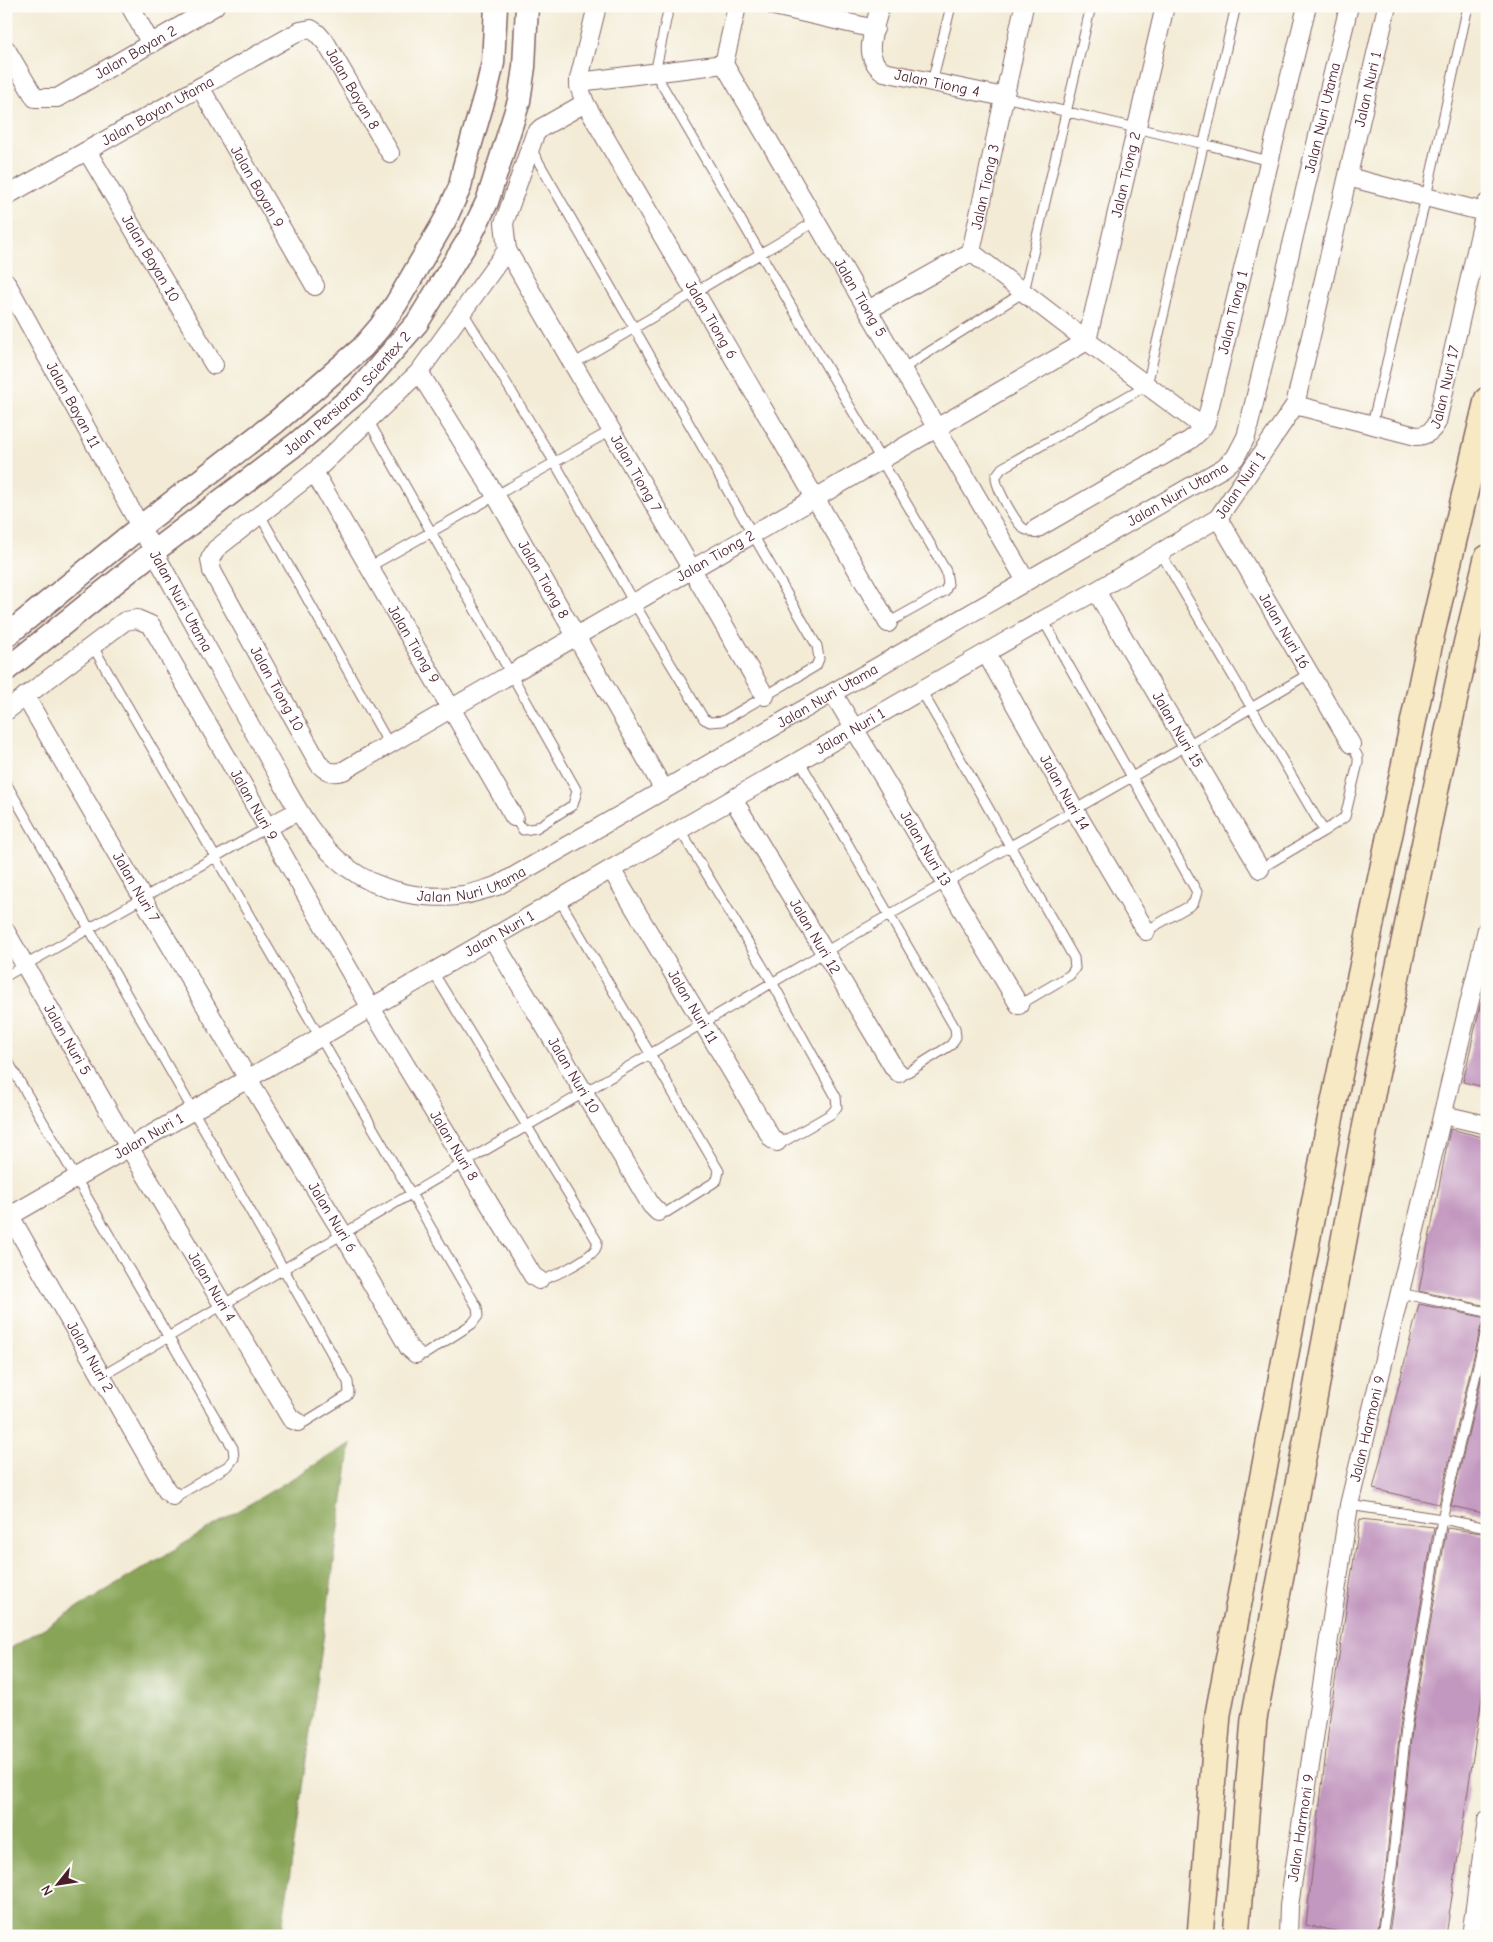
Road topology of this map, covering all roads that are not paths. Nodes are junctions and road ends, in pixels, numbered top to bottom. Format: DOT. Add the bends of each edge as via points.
graph roads {
  1 [pos="130,6"];
  2 [pos="215,6"];
  3 [pos="496,6"];
  4 [pos="527,6"];
  5 [pos="597,6"];
  6 [pos="669,6"];
  7 [pos="737,6"];
  8 [pos="774,6"];
  9 [pos="880,6"];
  10 [pos="951,6"];
  11 [pos="1024,6"];
  12 [pos="1090,6"];
  13 [pos="1165,6"];
  14 [pos="1236,6"];
  15 [pos="1307,6"];
  16 [pos="1349,6"];
  17 [pos="1387,6"];
  18 [pos="1468,6"];
  19 [pos="810,10"];
  20 [pos="310,29"];
  21 [pos="875,29"];
  22 [pos="151,44"];
  23 [pos="6,49"];
  24 [pos="724,64"];
  25 [pos="655,74"];
  26 [pos="579,82"];
  27 [pos="932,82"];
  28 [pos="200,87"];
  29 [pos="1004,97"];
  30 [pos="585,103"];
  31 [pos="1066,110"];
  32 [pos="1136,128"];
  33 [pos="1204,144"];
  34 [pos="530,146"];
  35 [pos="87,151"];
  36 [pos="390,153"];
  37 [pos="1269,161"];
  38 [pos="1348,177"];
  39 [pos="6,196"];
  40 [pos="1426,197"];
  41 [pos="1486,207"];
  42 [pos="816,221"];
  43 [pos="507,250"];
  44 [pos="971,252"];
  45 [pos="760,254"];
  46 [pos="6,282"];
  47 [pos="315,286"];
  48 [pos="695,292"];
  49 [pos="1024,292"];
  50 [pos="868,310"];
  51 [pos="463,312"];
  52 [pos="634,328"];
  53 [pos="1087,341"];
  54 [pos="573,364"];
  55 [pos="214,365"];
  56 [pos="902,369"];
  57 [pos="419,372"];
  58 [pos="1147,385"];
  59 [pos="1487,400"];
  60 [pos="1295,404"];
  61 [pos="368,420"];
  62 [pos="1372,425"];
  63 [pos="1203,427"];
  64 [pos="937,428"];
  65 [pos="612,430"];
  66 [pos="882,460"];
  67 [pos="555,463"];
  68 [pos="314,472"];
  69 [pos="496,496"];
  70 [pos="814,498"];
  71 [pos="260,515"];
  72 [pos="1218,518"];
  73 [pos="140,527"];
  74 [pos="1036,529"];
  75 [pos="431,533"];
  76 [pos="753,534"];
  77 [pos="153,552"];
  78 [pos="1160,552"];
  79 [pos="1487,558"];
  80 [pos="369,567"];
  81 [pos="692,570"];
  82 [pos="1026,581"];
  83 [pos="1096,591"];
  84 [pos="634,603"];
  85 [pos="1043,620"];
  86 [pos="888,623"];
  87 [pos="6,636"];
  88 [pos="576,637"];
  89 [pos="92,645"];
  90 [pos="986,653"];
  91 [pos="6,670"];
  92 [pos="1310,674"];
  93 [pos="511,675"];
  94 [pos="921,690"];
  95 [pos="833,693"];
  96 [pos="25,696"];
  97 [pos="765,696"];
  98 [pos="1252,708"];
  99 [pos="451,709"];
  100 [pos="6,711"];
  101 [pos="854,729"];
  102 [pos="389,744"];
  103 [pos="1351,744"];
  104 [pos="1188,746"];
  105 [pos="799,760"];
  106 [pos="346,770"];
  107 [pos="1132,776"];
  108 [pos="6,784"];
  109 [pos="664,790"];
  110 [pos="733,799"];
  111 [pos="1074,809"];
  112 [pos="298,811"];
  113 [pos="514,817"];
  114 [pos="268,827"];
  115 [pos="680,830"];
  116 [pos="1324,831"];
  117 [pos="1010,846"];
  118 [pos="215,857"];
  119 [pos="611,869"];
  120 [pos="1260,869"];
  121 [pos="946,883"];
  122 [pos="143,899"];
  123 [pos="560,899"];
  124 [pos="889,915"];
  125 [pos="89,929"];
  126 [pos="1487,929"];
  127 [pos="1146,931"];
  128 [pos="6,932"];
  129 [pos="492,938"];
  130 [pos="825,952"];
  131 [pos="25,965"];
  132 [pos="433,972"];
  133 [pos="6,976"];
  134 [pos="772,982"];
  135 [pos="1019,1005"];
  136 [pos="371,1008"];
  137 [pos="703,1023"];
  138 [pos="321,1037"];
  139 [pos="651,1053"];
  140 [pos="6,1058"];
  141 [pos="899,1072"];
  142 [pos="248,1079"];
  143 [pos="584,1093"];
  144 [pos="193,1111"];
  145 [pos="1442,1115"];
  146 [pos="1487,1125"];
  147 [pos="527,1126"];
  148 [pos="776,1142"];
  149 [pos="129,1148"];
  150 [pos="465,1163"];
  151 [pos="76,1178"];
  152 [pos="412,1194"];
  153 [pos="658,1212"];
  154 [pos="8,1213"];
  155 [pos="343,1234"];
  156 [pos="284,1269"];
  157 [pos="539,1280"];
  158 [pos="1400,1294"];
  159 [pos="224,1304"];
  160 [pos="1487,1312"];
  161 [pos="1487,1327"];
  162 [pos="168,1337"];
  163 [pos="416,1354"];
  164 [pos="102,1376"];
  165 [pos="298,1422"];
  166 [pos="173,1496"];
  167 [pos="1349,1505"];
  168 [pos="1442,1519"];
  169 [pos="1487,1528"];
  170 [pos="1487,1820"];
  171 [pos="1483,1871"];
  172 [pos="1200,1936"];
  173 [pos="1236,1936"];
  174 [pos="1288,1936"];
  175 [pos="1382,1936"];
  176 [pos="1471,1936"];
  1 -- 22 [label="street"];
  2 -- 22 [label="street, Jalan Bayan 2"];
  3 -- 73 [label="street, Jalan Persiaran Scientex 2" via="493,63 460,187 445,220 396,304 362,348 276,422"];
  4 -- 77 [label="street, Jalan Persiaran Scientex 2" via="519,101 487,202 470,236 416,323 357,392 296,444"];
  5 -- 26 [label="street, Jalan Tiong 6"];
  6 -- 25 [label="lane"];
  7 -- 24 [label="street"];
  8 -- 19 [label="street"];
  9 -- 21 [label="street, Jalan Tiong 4"];
  10 -- 27 [label="lane"];
  11 -- 29 [label="street, Jalan Tiong 3"];
  12 -- 31 [label="lane"];
  13 -- 32 [label="street, Jalan Tiong 2"];
  14 -- 33 [label="lane"];
  15 -- 37 [label="street, Jalan Tiong 1"];
  16 -- 82 [label="street, Jalan Nuri Utama" via="1240,451 1223,468"];
  17 -- 38 [label="street, Jalan Nuri 1"];
  18 -- 40 [label="lane"];
  19 -- 21 [label="street"];
  20 -- 28 [label="street, Jalan Bayan Utama" via="300,31"];
  20 -- 36 [label="street, Jalan Bayan 8" via="318,33 326,44"];
  21 -- 27 [label="street, Jalan Tiong 4" via="870,53 876,67 884,72"];
  22 -- 23 [label="street, Jalan Bayan 2" via="57,98 35,98"];
  24 -- 25 [label="street"];
  24 -- 42 [label="street, Jalan Tiong 5"];
  25 -- 26 [label="street"];
  25 -- 45 [label="lane"];
  26 -- 30 [label="street, Jalan Tiong 6"];
  27 -- 29 [label="street, Jalan Tiong 4"];
  28 -- 35 [label="street, Jalan Bayan Utama"];
  28 -- 47 [label="street, Jalan Bayan 9"];
  29 -- 31 [label="lane"];
  29 -- 44 [label="street, Jalan Tiong 3"];
  30 -- 34 [label="street" via="538,131"];
  30 -- 48 [label="street, Jalan Tiong 6"];
  31 -- 32 [label="lane"];
  31 -- 49 [label="lane"];
  32 -- 33 [label="lane"];
  32 -- 53 [label="street, Jalan Tiong 2"];
  33 -- 37 [label="lane"];
  33 -- 58 [label="lane"];
  34 -- 43 [label="street" via="504,223"];
  34 -- 52 [label="lane"];
  35 -- 39 [label="street, Jalan Bayan Utama"];
  35 -- 55 [label="street, Jalan Bayan 10"];
  37 -- 63 [label="street, Jalan Tiong 1"];
  38 -- 40 [label="street"];
  38 -- 60 [label="street, Jalan Nuri 1"];
  40 -- 41 [label="street"];
  40 -- 62 [label="lane"];
  41 -- 62 [label="street, Jalan Nuri 17" via="1434,429 1423,436 1416,436"];
  42 -- 45 [label="lane"];
  42 -- 50 [label="street, Jalan Tiong 5"];
  43 -- 51 [label="street, Jalan Tiong 10"];
  43 -- 54 [label="street, Jalan Tiong 7"];
  44 -- 49 [label="street"];
  44 -- 50 [label="street"];
  45 -- 48 [label="lane"];
  45 -- 66 [label="lane"];
  46 -- 73 [label="street, Jalan Bayan 11"];
  48 -- 52 [label="lane"];
  48 -- 70 [label="street, Jalan Tiong 6"];
  49 -- 53 [label="street"];
  49 -- 56 [label="lane"];
  50 -- 56 [label="street, Jalan Tiong 5"];
  51 -- 57 [label="street, Jalan Tiong 10"];
  51 -- 67 [label="lane"];
  52 -- 54 [label="lane"];
  52 -- 76 [label="lane"];
  53 -- 58 [label="street"];
  53 -- 64 [label="street, Jalan Tiong 2"];
  54 -- 65 [label="street, Jalan Tiong 7"];
  56 -- 64 [label="street, Jalan Tiong 5"];
  57 -- 61 [label="street, Jalan Tiong 10"];
  57 -- 69 [label="street, Jalan Tiong 8"];
  58 -- 63 [label="street"];
  58 -- 74 [label="lane" via="998,472 997,485 1018,524 1026,530"];
  59 -- 172 [label="main road" via="1431,637 1328,1130 1219,1704"];
  60 -- 62 [label="street, Jalan Nuri 17"];
  60 -- 72 [label="street, Jalan Nuri 1"];
  61 -- 68 [label="street, Jalan Tiong 10"];
  61 -- 75 [label="lane"];
  63 -- 74 [label="street" via="1190,440"];
  64 -- 66 [label="street, Jalan Tiong 2"];
  64 -- 82 [label="street, Jalan Tiong 5"];
  65 -- 67 [label="lane"];
  65 -- 81 [label="street, Jalan Tiong 7"];
  66 -- 70 [label="street, Jalan Tiong 2"];
  66 -- 86 [label="lane" via="948,577 948,584 940,595"];
  67 -- 69 [label="lane"];
  67 -- 84 [label="lane"];
  68 -- 71 [label="street, Jalan Tiong 10"];
  68 -- 80 [label="street, Jalan Tiong 9"];
  69 -- 75 [label="lane"];
  69 -- 88 [label="street, Jalan Tiong 8"];
  70 -- 76 [label="street, Jalan Tiong 2"];
  70 -- 86 [label="street, Jalan Tiong 6"];
  71 -- 102 [label="lane"];
  71 -- 106 [label="street, Jalan Tiong 10" via="212,553 210,565 320,764 330,772"];
  72 -- 78 [label="street, Jalan Nuri 1"];
  72 -- 92 [label="street, Jalan Nuri 16"];
  73 -- 77 [label="street, Jalan Nuri Utama"];
  73 -- 87 [label="street, Jalan Persiaran Scientex 2"];
  75 -- 80 [label="lane"];
  75 -- 93 [label="lane"];
  76 -- 81 [label="street, Jalan Tiong 2"];
  76 -- 97 [label="lane" via="820,652 811,670"];
  77 -- 91 [label="street, Jalan Persiaran Scientex 2"];
  77 -- 112 [label="street, Jalan Nuri Utama"];
  78 -- 83 [label="street, Jalan Nuri 1"];
  78 -- 98 [label="lane"];
  79 -- 173 [label="main road" via="1363,1138 1256,1710"];
  80 -- 99 [label="street, Jalan Tiong 9"];
  81 -- 84 [label="street, Jalan Tiong 2"];
  81 -- 97 [label="street, Jalan Tiong 7"];
  82 -- 95 [label="street, Jalan Nuri Utama"];
  83 -- 85 [label="street, Jalan Nuri 1"];
  83 -- 104 [label="street, Jalan Nuri 15"];
  84 -- 88 [label="street, Jalan Tiong 2"];
  84 -- 97 [label="lane" via="704,719 723,721"];
  85 -- 90 [label="street, Jalan Nuri 1"];
  85 -- 107 [label="lane"];
  88 -- 93 [label="street, Jalan Tiong 2"];
  88 -- 109 [label="street, Jalan Tiong 8"];
  89 -- 96 [label="street"];
  89 -- 114 [label="street, Jalan Nuri 9" via="125,621 138,619 153,628"];
  89 -- 118 [label="lane"];
  90 -- 94 [label="street, Jalan Nuri 1"];
  90 -- 111 [label="street, Jalan Nuri 14"];
  92 -- 98 [label="lane"];
  92 -- 103 [label="street, Jalan Nuri 16"];
  93 -- 99 [label="street, Jalan Tiong 2"];
  93 -- 113 [label="lane" via="577,791 573,805 536,828 523,830"];
  94 -- 101 [label="street, Jalan Nuri 1"];
  94 -- 117 [label="lane"];
  95 -- 101 [label="street, Jalan Nuri 13"];
  95 -- 109 [label="street, Jalan Nuri Utama"];
  96 -- 100 [label="street"];
  96 -- 122 [label="street, Jalan Nuri 7"];
  98 -- 104 [label="lane"];
  98 -- 116 [label="lane"];
  99 -- 102 [label="street, Jalan Tiong 2"];
  99 -- 113 [label="street, Jalan Tiong 9"];
  101 -- 105 [label="street, Jalan Nuri 1"];
  101 -- 121 [label="street, Jalan Nuri 13"];
  102 -- 106 [label="street, Jalan Tiong 2"];
  103 -- 116 [label="lane" via="1358,763 1346,814"];
  104 -- 107 [label="lane"];
  104 -- 120 [label="street, Jalan Nuri 15"];
  105 -- 110 [label="street, Jalan Nuri 1"];
  105 -- 124 [label="lane"];
  107 -- 111 [label="lane"];
  107 -- 127 [label="lane" via="1197,892 1191,905"];
  108 -- 125 [label="lane"];
  109 -- 112 [label="street, Jalan Nuri Utama" via="497,886 465,895 436,897 408,894 377,885 350,870 313,834"];
  110 -- 115 [label="street, Jalan Nuri 1"];
  110 -- 130 [label="street, Jalan Nuri 12"];
  111 -- 117 [label="lane"];
  111 -- 127 [label="street, Jalan Nuri 14"];
  112 -- 114 [label="street"];
  114 -- 118 [label="lane"];
  114 -- 136 [label="street, Jalan Nuri 9"];
  115 -- 119 [label="street, Jalan Nuri 1"];
  115 -- 134 [label="lane"];
  116 -- 120 [label="lane"];
  117 -- 121 [label="lane"];
  117 -- 135 [label="lane" via="1076,963 1070,976"];
  118 -- 122 [label="lane"];
  118 -- 138 [label="lane"];
  119 -- 123 [label="street, Jalan Nuri 1"];
  119 -- 137 [label="street, Jalan Nuri 11"];
  121 -- 124 [label="lane"];
  121 -- 135 [label="street, Jalan Nuri 13"];
  122 -- 125 [label="lane"];
  122 -- 142 [label="street, Jalan Nuri 7"];
  123 -- 129 [label="street, Jalan Nuri 1"];
  123 -- 139 [label="lane"];
  124 -- 130 [label="lane"];
  124 -- 141 [label="lane" via="957,1032 951,1045 908,1072"];
  125 -- 131 [label="lane"];
  125 -- 144 [label="lane"];
  126 -- 145 [label="street, Jalan Harmoni 9"];
  128 -- 131 [label="street, Jalan Nuri 5"];
  129 -- 132 [label="street, Jalan Nuri 1"];
  129 -- 143 [label="street, Jalan Nuri 10"];
  130 -- 134 [label="lane"];
  130 -- 141 [label="street, Jalan Nuri 12"];
  131 -- 133 [label="lane"];
  131 -- 149 [label="street, Jalan Nuri 5"];
  132 -- 136 [label="street, Jalan Nuri 1"];
  132 -- 147 [label="lane"];
  134 -- 137 [label="lane"];
  134 -- 148 [label="lane" via="838,1102 831,1114 783,1142"];
  136 -- 138 [label="street, Jalan Nuri 1"];
  136 -- 150 [label="street, Jalan Nuri 8"];
  137 -- 139 [label="lane"];
  137 -- 148 [label="street, Jalan Nuri 11"];
  138 -- 142 [label="street, Jalan Nuri 1"];
  138 -- 152 [label="lane"];
  139 -- 143 [label="lane"];
  139 -- 153 [label="lane" via="719,1171 713,1183 667,1212"];
  140 -- 151 [label="lane"];
  142 -- 144 [label="street, Jalan Nuri 1"];
  142 -- 155 [label="street, Jalan Nuri 6"];
  143 -- 147 [label="lane"];
  143 -- 153 [label="street, Jalan Nuri 10"];
  144 -- 149 [label="street, Jalan Nuri 1"];
  144 -- 156 [label="lane"];
  145 -- 146 [label="street"];
  145 -- 158 [label="street, Jalan Harmoni 9"];
  147 -- 150 [label="lane"];
  147 -- 157 [label="lane" via="597,1241 591,1254 549,1279"];
  149 -- 151 [label="street, Jalan Nuri 1"];
  149 -- 159 [label="street, Jalan Nuri 4"];
  150 -- 152 [label="lane"];
  150 -- 157 [label="street, Jalan Nuri 8" via="533,1276"];
  151 -- 154 [label="street, Jalan Nuri 1"];
  151 -- 162 [label="lane"];
  152 -- 155 [label="lane"];
  152 -- 163 [label="lane" via="478,1311 472,1324 425,1354"];
  154 -- 164 [label="street, Jalan Nuri 2"];
  155 -- 156 [label="lane"];
  155 -- 163 [label="street, Jalan Nuri 6" via="409,1348"];
  156 -- 159 [label="lane"];
  156 -- 165 [label="lane" via="349,1386 343,1399 305,1422"];
  158 -- 160 [label="lane"];
  158 -- 167 [label="street, Jalan Harmoni 9"];
  159 -- 162 [label="lane"];
  159 -- 165 [label="street, Jalan Nuri 4" via="291,1419"];
  161 -- 168 [label="lane"];
  162 -- 164 [label="lane"];
  162 -- 166 [label="lane" via="234,1453 228,1466"];
  164 -- 166 [label="street, Jalan Nuri 2" via="167,1491"];
  167 -- 168 [label="lane"];
  167 -- 174 [label="street, Jalan Harmoni 9" via="1289,1906"];
  168 -- 169 [label="lane"];
  168 -- 175 [label="lane" via="1406,1728"];
  170 -- 171 [label="street"];
  171 -- 176 [label="street"];
}
